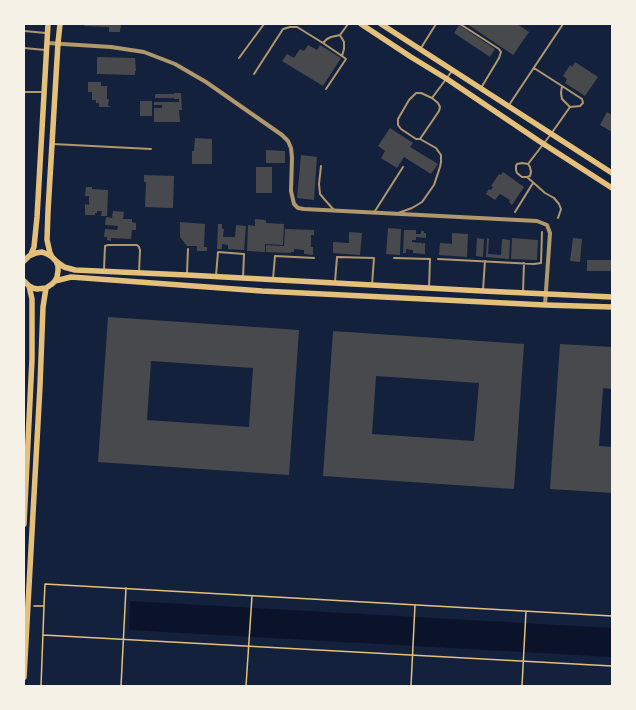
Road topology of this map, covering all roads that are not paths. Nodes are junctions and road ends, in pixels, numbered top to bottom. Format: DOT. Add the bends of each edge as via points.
graph roads {
  1 [pos="48,24"];
  2 [pos="60,24"];
  3 [pos="264,24"];
  4 [pos="348,24"];
  5 [pos="361,24"];
  6 [pos="381,24"];
  7 [pos="436,24"];
  8 [pos="460,24"];
  9 [pos="564,24"];
  10 [pos="24,31"];
  11 [pos="47,33"];
  12 [pos="340,35"];
  13 [pos="47,43"];
  14 [pos="58,43"];
  15 [pos="323,43"];
  16 [pos="24,48"];
  17 [pos="420,49"];
  18 [pos="46,50"];
  19 [pos="342,56"];
  20 [pos="239,58"];
  21 [pos="534,68"];
  22 [pos="453,70"];
  23 [pos="254,74"];
  24 [pos="447,79"];
  25 [pos="562,86"];
  26 [pos="481,88"];
  27 [pos="326,89"];
  28 [pos="24,92"];
  29 [pos="45,92"];
  30 [pos="432,98"];
  31 [pos="508,106"];
  32 [pos="570,107"];
  33 [pos="551,134"];
  34 [pos="420,139"];
  35 [pos="52,144"];
  36 [pos="544,144"];
  37 [pos="151,149"];
  38 [pos="528,164"];
  39 [pos="321,166"];
  40 [pos="403,167"];
  41 [pos="612,173"];
  42 [pos="527,177"];
  43 [pos="533,183"];
  44 [pos="612,188"];
  45 [pos="335,211"];
  46 [pos="374,212"];
  47 [pos="515,212"];
  48 [pos="396,214"];
  49 [pos="558,218"];
  50 [pos="542,232"];
  51 [pos="188,249"];
  52 [pos="26,258"];
  53 [pos="314,258"];
  54 [pos="394,258"];
  55 [pos="54,259"];
  56 [pos="438,259"];
  57 [pos="485,261"];
  58 [pos="524,263"];
  59 [pos="104,271"];
  60 [pos="140,273"];
  61 [pos="187,275"];
  62 [pos="216,277"];
  63 [pos="243,278"];
  64 [pos="273,280"];
  65 [pos="55,281"];
  66 [pos="26,283"];
  67 [pos="334,283"];
  68 [pos="372,285"];
  69 [pos="46,288"];
  70 [pos="429,288"];
  71 [pos="483,291"];
  72 [pos="523,293"];
  73 [pos="545,294"];
  74 [pos="612,296"];
  75 [pos="545,305"];
  76 [pos="612,306"];
  77 [pos="26,442"];
  78 [pos="24,524"];
  79 [pos="24,677"];
  1 -- 11 [label="main road"];
  2 -- 14 [label="main road"];
  3 -- 20 [label="lane"];
  4 -- 12 [label="lane"];
  5 -- 24 [label="main road"];
  6 -- 17 [label="main road"];
  7 -- 17 [label="lane"];
  8 -- 26 [label="lane" via="501,52"];
  9 -- 21 [label="lane"];
  10 -- 11 [label="lane"];
  11 -- 13 [label="main road"];
  12 -- 15 [label="lane" via="331,37"];
  12 -- 19 [label="lane" via="344,42"];
  13 -- 14 [label="street"];
  13 -- 18 [label="main road"];
  14 -- 35 [label="main road"];
  14 -- 45 [label="street" via="111,46 144,52 175,64 206,82 288,141 292,158 291,191 294,204 298,208"];
  15 -- 19 [label="lane"];
  15 -- 23 [label="lane" via="297,27 283,29"];
  16 -- 18 [label="lane"];
  17 -- 22 [label="main road"];
  18 -- 29 [label="main road"];
  19 -- 27 [label="lane" via="346,59"];
  21 -- 25 [label="lane"];
  21 -- 31 [label="lane"];
  22 -- 24 [label="lane"];
  22 -- 26 [label="main road"];
  24 -- 30 [label="lane"];
  24 -- 36 [label="main road"];
  25 -- 32 [label="lane" via="562,99"];
  25 -- 32 [label="lane" via="582,99 583,103 580,106"];
  26 -- 31 [label="main road"];
  28 -- 29 [label="lane"];
  29 -- 52 [label="main road" via="34,247"];
  30 -- 34 [label="lane" via="440,107"];
  30 -- 34 [label="lane" via="416,93 398,119 401,129"];
  31 -- 33 [label="main road"];
  32 -- 33 [label="lane"];
  33 -- 36 [label="lane"];
  33 -- 41 [label="main road"];
  34 -- 48 [label="lane" via="436,148 440,155 440,167 434,185 422,202"];
  35 -- 37 [label="lane"];
  35 -- 55 [label="main road" via="47,240"];
  36 -- 38 [label="lane"];
  36 -- 44 [label="main road"];
  38 -- 42 [label="lane" via="532,172"];
  38 -- 42 [label="lane" via="517,164 516,170 522,177"];
  39 -- 45 [label="lane" via="320,194"];
  40 -- 46 [label="lane"];
  42 -- 43 [label="lane"];
  43 -- 47 [label="lane"];
  43 -- 49 [label="lane" via="559,204 561,209"];
  45 -- 46 [label="street"];
  46 -- 48 [label="street"];
  48 -- 73 [label="street" via="537,221 547,225 550,233"];
  50 -- 58 [label="lane" via="541,263"];
  51 -- 61 [label="lane"];
  52 -- 55 [label="main road" via="36,252 42,252"];
  53 -- 64 [label="lane" via="275,256"];
  54 -- 70 [label="lane" via="430,258"];
  55 -- 59 [label="main road" via="64,267 75,270"];
  55 -- 65 [label="main road" via="58,266"];
  56 -- 57 [label="lane"];
  57 -- 58 [label="lane"];
  57 -- 71 [label="lane"];
  58 -- 72 [label="lane"];
  59 -- 60 [label="main road"];
  59 -- 60 [label="lane" via="105,246 137,246 140,250"];
  60 -- 61 [label="main road"];
  61 -- 62 [label="main road"];
  62 -- 63 [label="main road"];
  62 -- 63 [label="lane" via="218,252 244,254"];
  63 -- 64 [label="main road"];
  64 -- 67 [label="main road"];
  65 -- 69 [label="main road"];
  65 -- 75 [label="main road" via="71,277 262,291"];
  66 -- 69 [label="main road" via="37,289"];
  66 -- 77 [label="main road" via="32,299 32,360"];
  67 -- 68 [label="main road"];
  67 -- 68 [label="lane" via="337,257 374,258"];
  68 -- 70 [label="main road"];
  69 -- 79 [label="main road"];
  70 -- 71 [label="main road"];
  71 -- 72 [label="main road"];
  72 -- 73 [label="main road"];
  73 -- 74 [label="main road"];
  73 -- 75 [label="street"];
  75 -- 76 [label="main road"];
  77 -- 78 [label="main road"];
}
